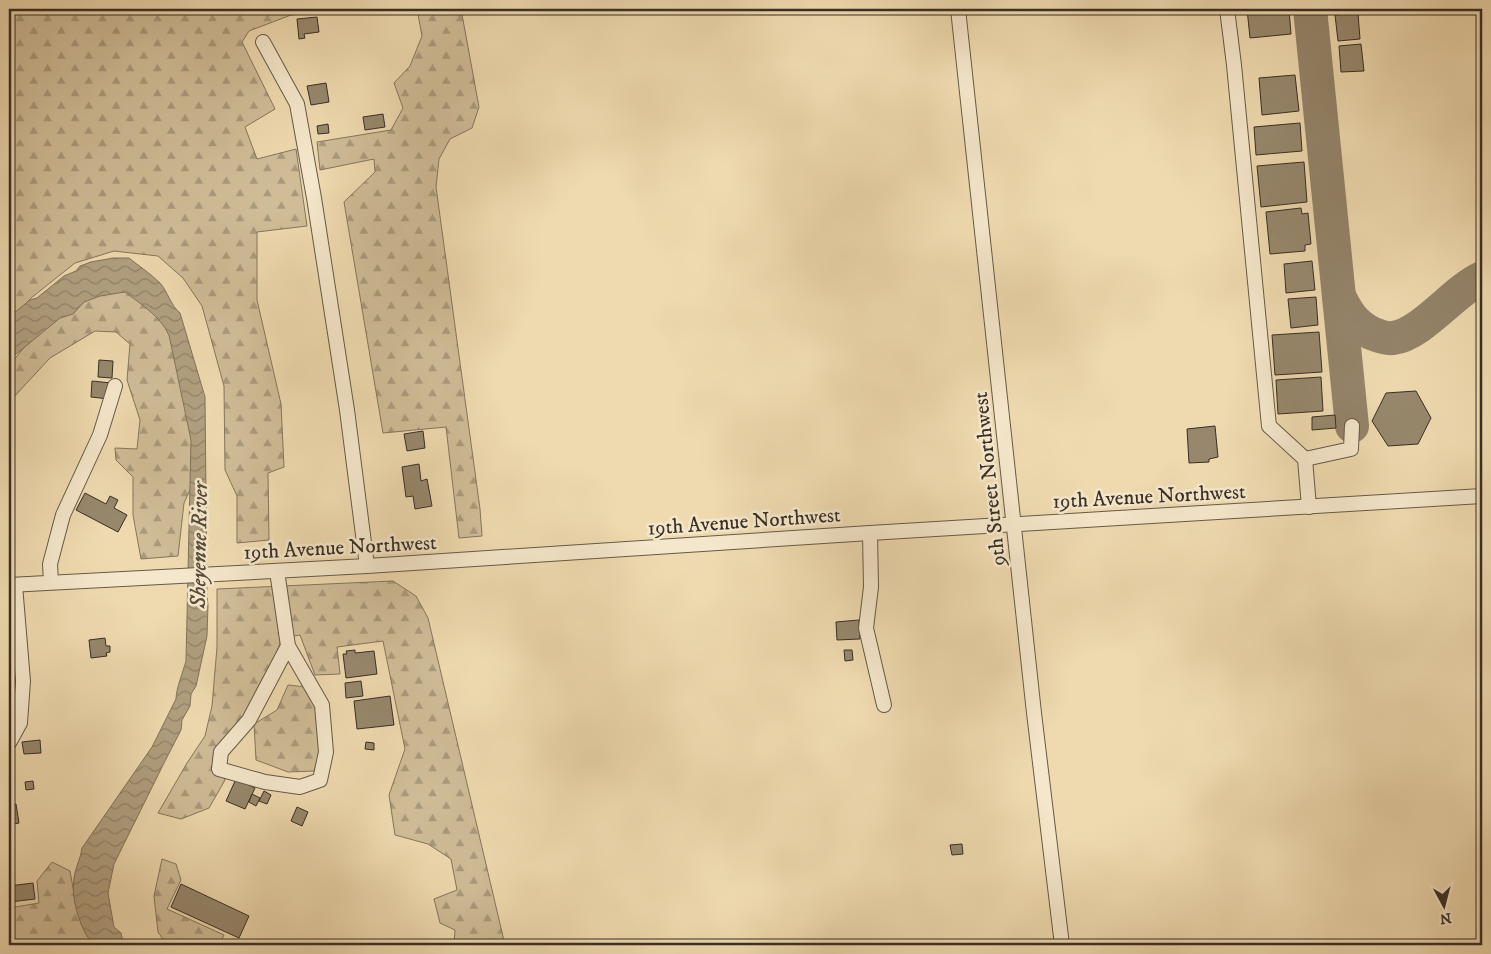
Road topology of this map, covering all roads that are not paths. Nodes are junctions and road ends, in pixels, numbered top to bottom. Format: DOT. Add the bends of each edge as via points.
graph roads {
  1 [pos="958,9"];
  2 [pos="1227,9"];
  3 [pos="263,42"];
  4 [pos="115,386"];
  5 [pos="1352,426"];
  6 [pos="1305,459"];
  7 [pos="1482,496"];
  8 [pos="1309,507"];
  9 [pos="1014,524"];
  10 [pos="870,533"];
  11 [pos="368,566"];
  12 [pos="277,571"];
  13 [pos="51,582"];
  14 [pos="12,585"];
  15 [pos="288,646"];
  16 [pos="884,705"];
  17 [pos="9,742"];
  18 [pos="1062,945"];
  1 -- 9 [label="street, 9th Street Northwest"];
  2 -- 6 [label="street" via="1269,426"];
  3 -- 11 [label="street" via="297,104 347,410"];
  4 -- 13 [label="street" via="100,435 62,515 50,564"];
  5 -- 6 [label="street" via="1350,449"];
  6 -- 8 [label="street"];
  7 -- 8 [label="street, 19th Avenue Northwest"];
  8 -- 9 [label="street, 19th Avenue Northwest"];
  9 -- 10 [label="street, 19th Avenue Northwest"];
  9 -- 18 [label="street, 9th Street Northwest"];
  10 -- 11 [label="street, 19th Avenue Northwest"];
  10 -- 16 [label="street" via="871,587 866,628"];
  11 -- 12 [label="street, 19th Avenue Northwest"];
  12 -- 13 [label="street, 19th Avenue Northwest"];
  12 -- 15 [label="street"];
  13 -- 14 [label="street, 19th Avenue Northwest"];
  14 -- 17 [label="street" via="23,681 20,723"];
  15 -- 15 [label="street" via="322,705 326,752 320,780 300,788 220,769 221,752 249,720"];
}
